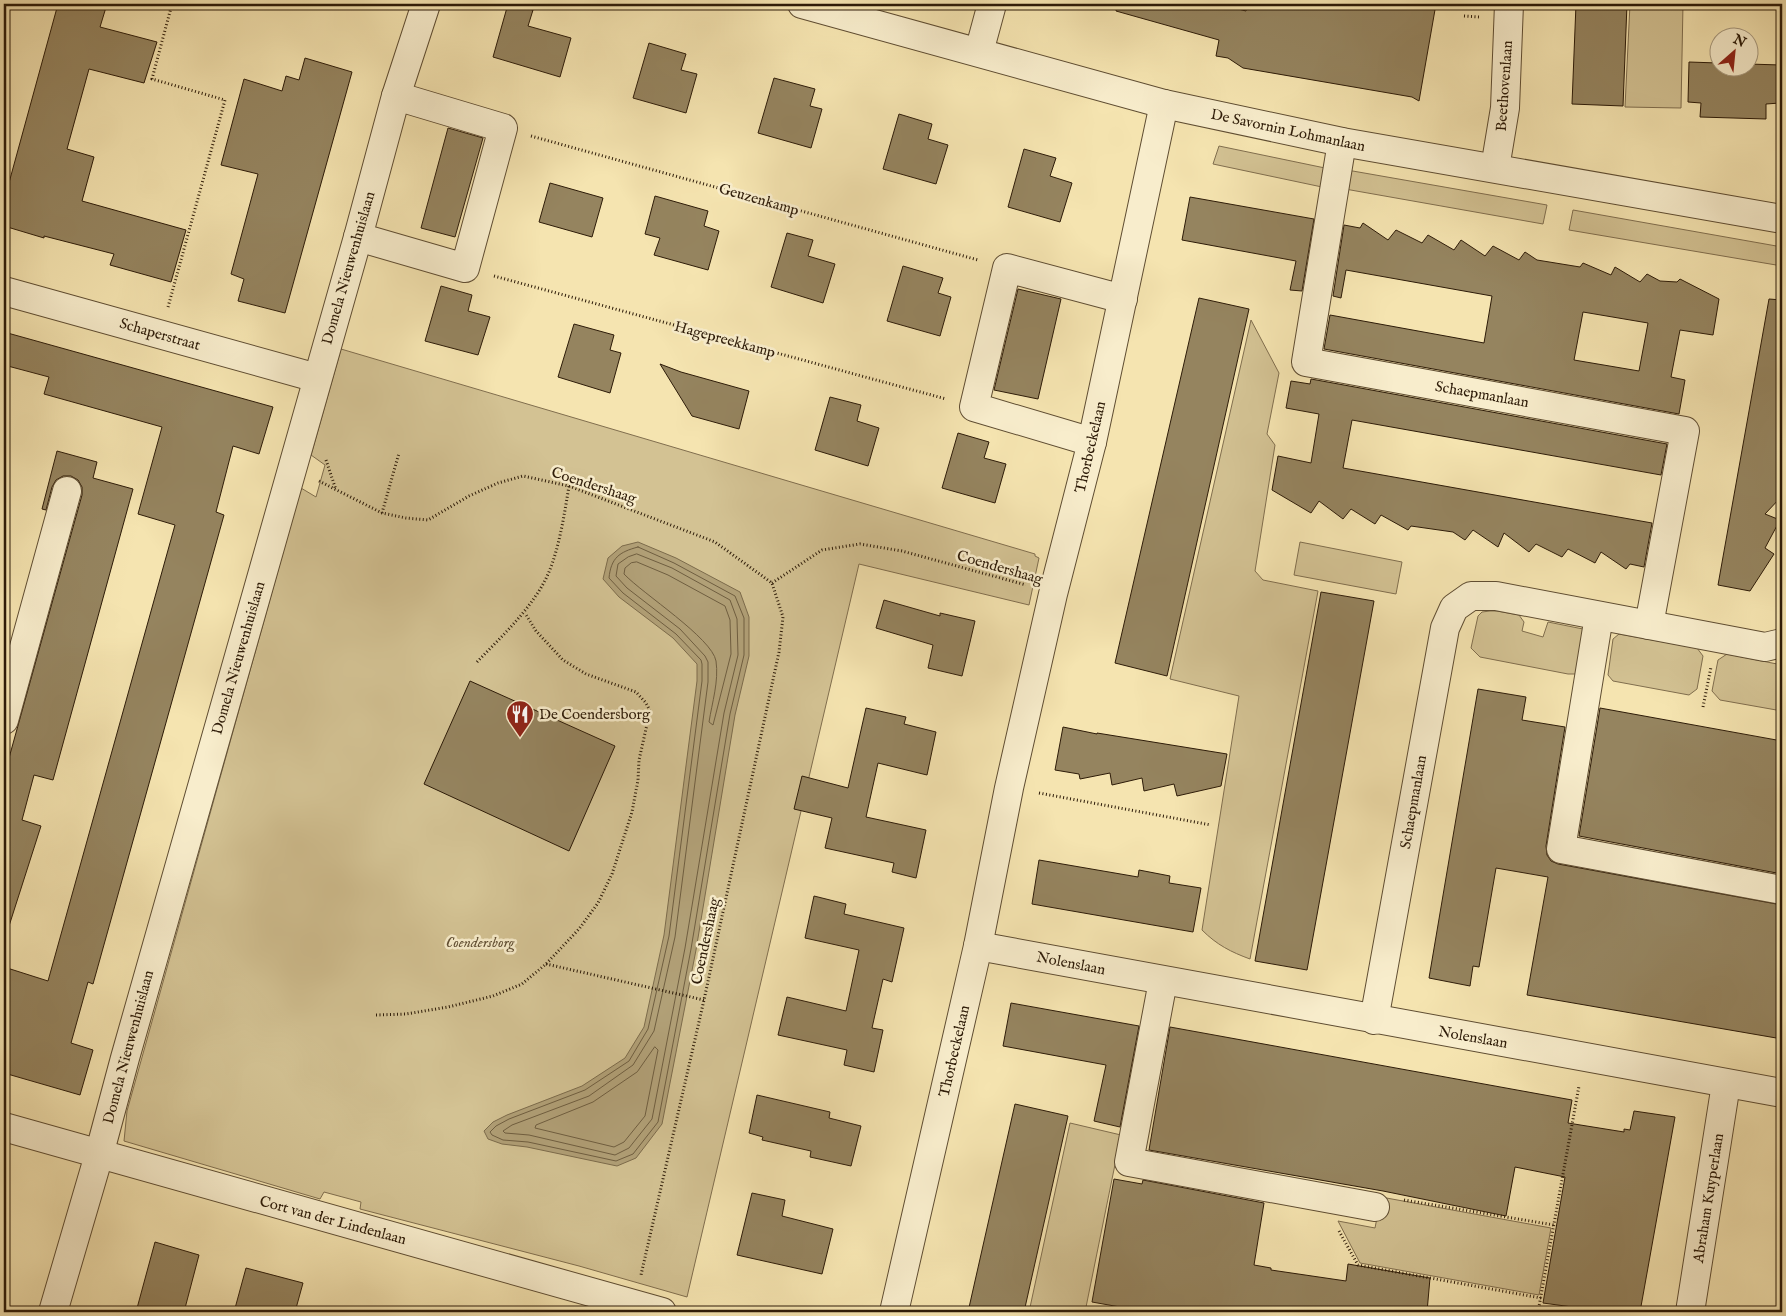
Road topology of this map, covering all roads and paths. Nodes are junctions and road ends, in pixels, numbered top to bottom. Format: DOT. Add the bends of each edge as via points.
graph roads {
  1 [pos="172,4"];
  2 [pos="426,4"];
  3 [pos="802,4"];
  4 [pos="992,4"];
  5 [pos="1509,4"];
  6 [pos="979,52"];
  7 [pos="396,96"];
  8 [pos="1164,104"];
  9 [pos="502,128"];
  10 [pos="1342,142"];
  11 [pos="1495,168"];
  12 [pos="1782,219"];
  13 [pos="358,237"];
  14 [pos="464,268"];
  15 [pos="1007,268"];
  16 [pos="4,291"];
  17 [pos="1123,299"];
  18 [pos="160,334"];
  19 [pos="317,378"];
  20 [pos="974,407"];
  21 [pos="1092,442"];
  22 [pos="399,452"];
  23 [pos="290,473"];
  24 [pos="569,486"];
  25 [pos="67,491"];
  26 [pos="382,513"];
  27 [pos="772,583"];
  28 [pos="1054,594"];
  29 [pos="525,613"];
  30 [pos="1599,616"];
  31 [pos="1649,625"];
  32 [pos="1716,637"];
  33 [pos="1782,643"];
  34 [pos="477,662"];
  35 [pos="1703,707"];
  36 [pos="4,720"];
  37 [pos="1009,788"];
  38 [pos="1211,825"];
  39 [pos="1782,890"];
  40 [pos="978,946"];
  41 [pos="546,964"];
  42 [pos="1163,981"];
  43 [pos="704,1000"];
  44 [pos="376,1015"];
  45 [pos="1374,1020"];
  46 [pos="1726,1084"];
  47 [pos="1782,1094"];
  48 [pos="1577,1099"];
  49 [pos="4,1127"];
  50 [pos="99,1155"];
  51 [pos="1328,1198"];
  52 [pos="1375,1207"];
  53 [pos="1554,1226"];
  54 [pos="1541,1298"];
  55 [pos="634,1304"];
  56 [pos="53,1312"];
  57 [pos="662,1312"];
  58 [pos="894,1312"];
  59 [pos="1538,1312"];
  60 [pos="1690,1312"];
  1 -- 18 [label="path" via="152,79 225,100"];
  2 -- 7 [label="street, Domela Nieuwenhuislaan"];
  3 -- 6 [label="street, De Savornin Lohmanlaan"];
  4 -- 6 [label="street"];
  5 -- 11 [label="street, Beethovenlaan" via="1505,108"];
  6 -- 8 [label="street, De Savornin Lohmanlaan"];
  7 -- 9 [label="street"];
  7 -- 13 [label="street, Domela Nieuwenhuislaan"];
  8 -- 10 [label="street, De Savornin Lohmanlaan"];
  8 -- 17 [label="street, Thorbeckelaan"];
  9 -- 14 [label="street"];
  9 -- 15 [label="path, Geuzenkamp"];
  10 -- 11 [label="street, De Savornin Lohmanlaan"];
  10 -- 31 [label="street, Schaepmanlaan" via="1306,362 1684,431"];
  11 -- 12 [label="street, De Savornin Lohmanlaan"];
  13 -- 14 [label="street"];
  13 -- 19 [label="street, Domela Nieuwenhuislaan"];
  14 -- 20 [label="path, Hagepreekkamp"];
  15 -- 17 [label="street"];
  15 -- 20 [label="street"];
  16 -- 18 [label="street, Schaperstraat"];
  17 -- 21 [label="street, Thorbeckelaan"];
  18 -- 19 [label="street, Schaperstraat"];
  19 -- 23 [label="street, Domela Nieuwenhuislaan"];
  20 -- 21 [label="street"];
  21 -- 28 [label="street, Thorbeckelaan"];
  22 -- 26 [label="path"];
  23 -- 26 [label="path, Coendershaag" via="312,478"];
  23 -- 50 [label="street, Domela Nieuwenhuislaan"];
  24 -- 26 [label="path, Coendershaag" via="523,476 469,496 428,520"];
  24 -- 27 [label="path, Coendershaag" via="715,542"];
  24 -- 29 [label="path" via="558,544 544,584"];
  25 -- 36 [label="street"];
  27 -- 28 [label="path, Coendershaag" via="822,550 860,544 902,551"];
  27 -- 43 [label="path, Coendershaag" via="783,617 779,652"];
  28 -- 37 [label="street, Thorbeckelaan"];
  29 -- 34 [label="path"];
  29 -- 41 [label="path" via="536,631 563,660 586,674 636,692 650,711 632,812 612,874 598,903 579,929"];
  30 -- 31 [label="street, Schaepmanlaan"];
  30 -- 39 [label="street" via="1561,849"];
  30 -- 45 [label="street, Schaepmanlaan" via="1496,596 1471,596 1454,608 1445,628"];
  31 -- 32 [label="street, Schaepmanlaan"];
  32 -- 33 [label="street, Schaepmanlaan" via="1764,647"];
  32 -- 35 [label="path"];
  37 -- 38 [label="path"];
  37 -- 40 [label="street, Thorbeckelaan"];
  40 -- 42 [label="street, Nolenslaan"];
  40 -- 58 [label="street, Thorbeckelaan"];
  41 -- 43 [label="path"];
  41 -- 44 [label="path" via="522,984 493,996 406,1014"];
  42 -- 45 [label="street, Nolenslaan"];
  42 -- 51 [label="street" via="1129,1162"];
  43 -- 55 [label="path, Coendershaag"];
  45 -- 46 [label="street, Nolenslaan"];
  46 -- 47 [label="street, Nolenslaan"];
  46 -- 60 [label="street, Abraham Kuyperlaan"];
  48 -- 53 [label="path"];
  49 -- 50 [label="street, Cort van der Lindenlaan"];
  50 -- 55 [label="street, Cort van der Lindenlaan"];
  50 -- 56 [label="street, Domela Nieuwenhuislaan"];
  51 -- 52 [label="street"];
  51 -- 54 [label="path" via="1333,1221 1358,1265"];
  52 -- 53 [label="path" via="1377,1196"];
  53 -- 54 [label="path"];
  54 -- 59 [label="path"];
  55 -- 57 [label="street, Cort van der Lindenlaan"];
}
